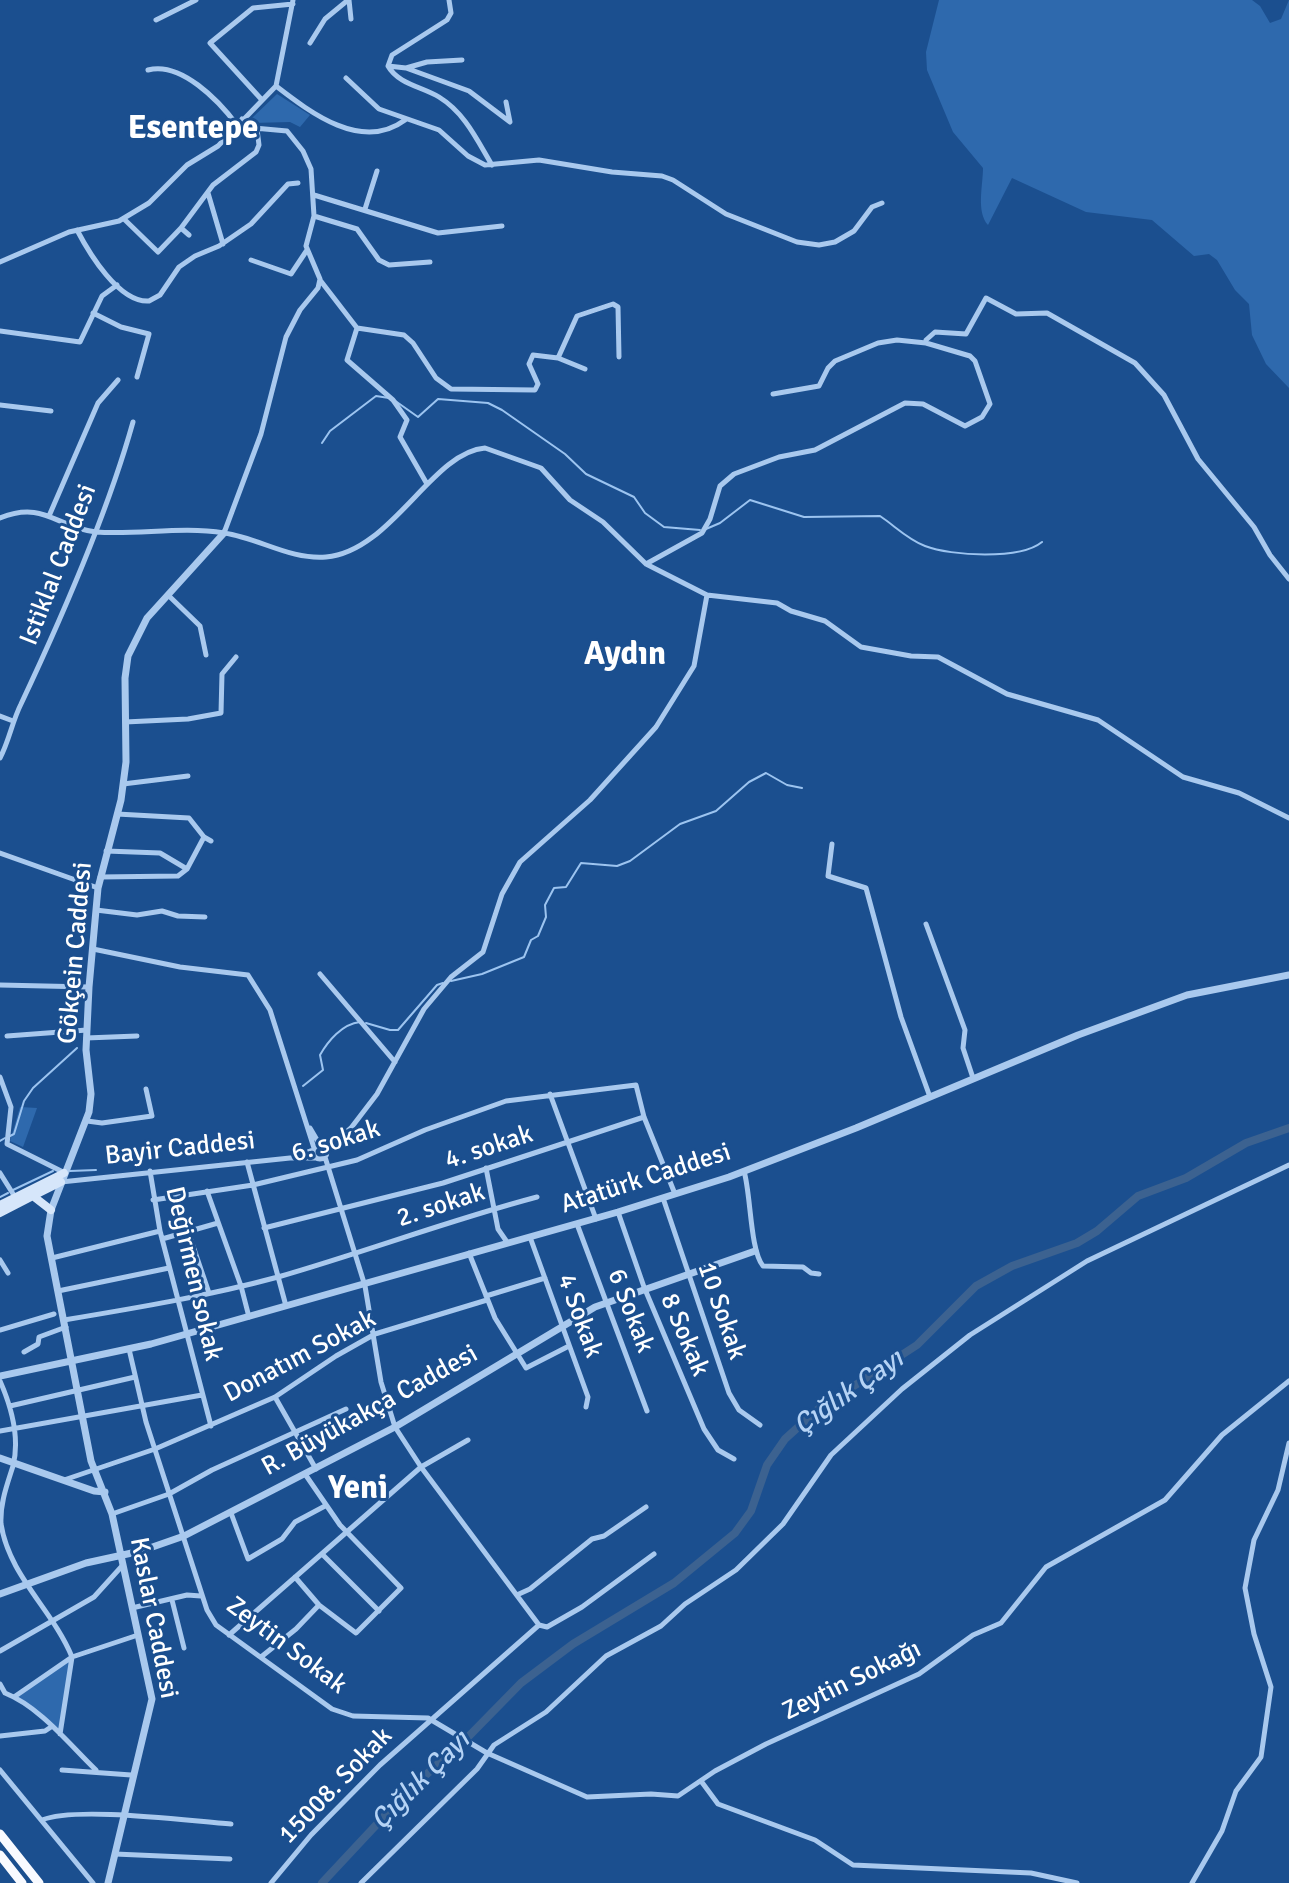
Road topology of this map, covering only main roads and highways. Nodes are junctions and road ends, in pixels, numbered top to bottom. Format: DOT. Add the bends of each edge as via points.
graph roads {
  1 [pos="33,1196"];
  2 [pos="0,1205"];
  3 [pos="51,1210"];
  4 [pos="0,1213"];
  5 [pos="0,1834"];
  6 [pos="0,1855"];
  7 [pos="22,1883"];
  8 [pos="39,1883"];
  1 -- 2 [label="main road" via="63,1177 12,1193"];
  1 -- 3 [label="main road"];
  1 -- 4 [label="main road"];
  5 -- 8 [label="highway"];
  6 -- 7 [label="highway"];
}
